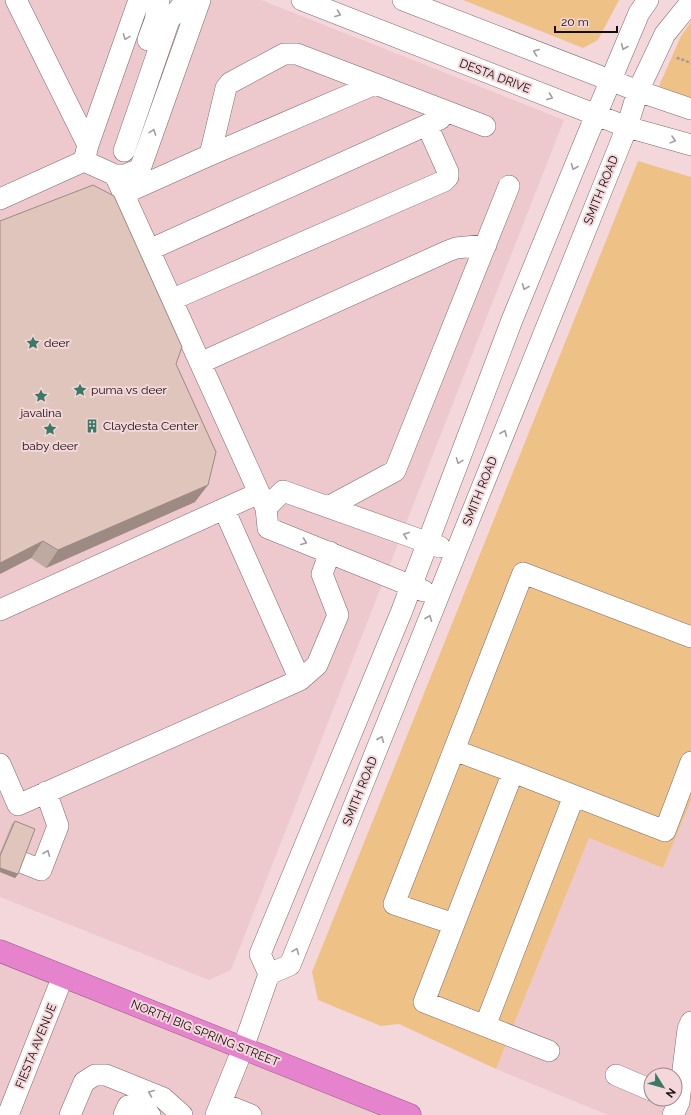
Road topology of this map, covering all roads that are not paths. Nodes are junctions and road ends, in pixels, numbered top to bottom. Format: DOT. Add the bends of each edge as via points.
graph roads {
  1 [pos="16,0"];
  2 [pos="139,0"];
  3 [pos="159,0"];
  4 [pos="188,0"];
  5 [pos="302,0"];
  6 [pos="403,0"];
  7 [pos="648,0"];
  8 [pos="691,2"];
  9 [pos="610,80"];
  10 [pos="375,84"];
  11 [pos="638,91"];
  12 [pos="691,109"];
  13 [pos="452,114"];
  14 [pos="596,115"];
  15 [pos="427,125"];
  16 [pos="485,126"];
  17 [pos="627,127"];
  18 [pos="691,145"];
  19 [pos="86,153"];
  20 [pos="210,155"];
  21 [pos="115,175"];
  22 [pos="509,186"];
  23 [pos="123,194"];
  24 [pos="0,199"];
  25 [pos="486,245"];
  26 [pos="148,250"];
  27 [pos="171,300"];
  28 [pos="200,363"];
  29 [pos="328,507"];
  30 [pos="224,509"];
  31 [pos="264,510"];
  32 [pos="428,543"];
  33 [pos="330,552"];
  34 [pos="456,553"];
  35 [pos="411,586"];
  36 [pos="438,596"];
  37 [pos="0,610"];
  38 [pos="691,637"];
  39 [pos="300,680"];
  40 [pos="454,750"];
  41 [pos="691,762"];
  42 [pos="0,764"];
  43 [pos="513,772"];
  44 [pos="46,792"];
  45 [pos="574,796"];
  46 [pos="21,862"];
  47 [pos="454,924"];
  48 [pos="0,951"];
  49 [pos="269,974"];
  50 [pos="63,976"];
  51 [pos="691,1022"];
  52 [pos="485,1026"];
  53 [pos="243,1048"];
  54 [pos="549,1051"];
  55 [pos="687,1062"];
  56 [pos="616,1075"];
  57 [pos="683,1084"];
  58 [pos="643,1087"];
  59 [pos="8,1091"];
  60 [pos="218,1109"];
  61 [pos="8,1115"];
  62 [pos="70,1115"];
  63 [pos="124,1115"];
  64 [pos="150,1115"];
  65 [pos="182,1115"];
  66 [pos="251,1115"];
  67 [pos="410,1115"];
  1 -- 19 [label="street"];
  2 -- 19 [label="street, one-way"];
  3 -- 4 [label="street" via="118,149 169,20"];
  21 -- 4 [label="street, one-way" via="126,175 140,168"];
  5 -- 14 [label="street, DESTA DRIVE, one-way"];
  9 -- 6 [label="street, one-way"];
  7 -- 9 [label="street, one-way" via="638,13"];
  8 -- 11 [label="street, SMITH ROAD" via="665,34"];
  9 -- 11 [label="street"];
  9 -- 14 [label="street"];
  10 -- 13 [label="street"];
  10 -- 20 [label="street"];
  10 -- 20 [label="street" via="298,54 284,54 230,83 226,88"];
  11 -- 12 [label="street"];
  11 -- 17 [label="street, SMITH ROAD"];
  13 -- 15 [label="street"];
  13 -- 16 [label="street"];
  14 -- 17 [label="street, DESTA DRIVE"];
  14 -- 32 [label="street, one-way" via="512,320"];
  15 -- 26 [label="street"];
  15 -- 27 [label="street" via="448,172 448,177 444,181"];
  17 -- 18 [label="street, DESTA DRIVE, one-way"];
  34 -- 17 [label="street, SMITH ROAD, one-way"];
  19 -- 21 [label="street"];
  19 -- 24 [label="street"];
  20 -- 23 [label="street"];
  21 -- 23 [label="street"];
  22 -- 25 [label="street"];
  23 -- 26 [label="street"];
  25 -- 28 [label="street" via="448,251"];
  25 -- 29 [label="street" via="395,470"];
  26 -- 27 [label="street"];
  27 -- 28 [label="street"];
  28 -- 31 [label="street"];
  29 -- 31 [label="street" via="283,491"];
  32 -- 29 [label="street, one-way"];
  30 -- 31 [label="street"];
  30 -- 37 [label="street"];
  30 -- 39 [label="street"];
  31 -- 33 [label="street, one-way"];
  32 -- 34 [label="street"];
  32 -- 35 [label="street"];
  33 -- 35 [label="street"];
  33 -- 39 [label="street" via="322,574 338,615 317,665"];
  34 -- 36 [label="street, SMITH ROAD"];
  35 -- 36 [label="street"];
  35 -- 49 [label="street" via="260,954"];
  49 -- 36 [label="street, SMITH ROAD, one-way" via="290,965"];
  38 -- 40 [label="street" via="523,573"];
  39 -- 44 [label="street"];
  40 -- 43 [label="street"];
  40 -- 47 [label="street" via="394,904"];
  41 -- 45 [label="street" via="665,831"];
  42 -- 44 [label="street" via="18,805"];
  43 -- 45 [label="street"];
  43 -- 47 [label="street"];
  46 -- 44 [label="street, one-way" via="41,870 58,826"];
  45 -- 52 [label="street"];
  47 -- 52 [label="street" via="424,1002"];
  48 -- 50 [label="highway, NORTH BIG SPRING STREET"];
  49 -- 53 [label="street"];
  50 -- 53 [label="highway, NORTH BIG SPRING STREET"];
  50 -- 59 [label="street, FIESTA AVENUE"];
  51 -- 55 [label="street" via="688,1029"];
  52 -- 54 [label="street"];
  53 -- 60 [label="street"];
  53 -- 67 [label="highway, NORTH BIG SPRING STREET"];
  55 -- 57 [label="street"];
  56 -- 58 [label="street"];
  59 -- 61 [label="street, FIESTA AVENUE"];
  60 -- 66 [label="street"];
  65 -- 62 [label="street, one-way" via="163,1098 106,1075 95,1075 84,1082"];
  63 -- 64 [label="street" via="128,1106"];
}
